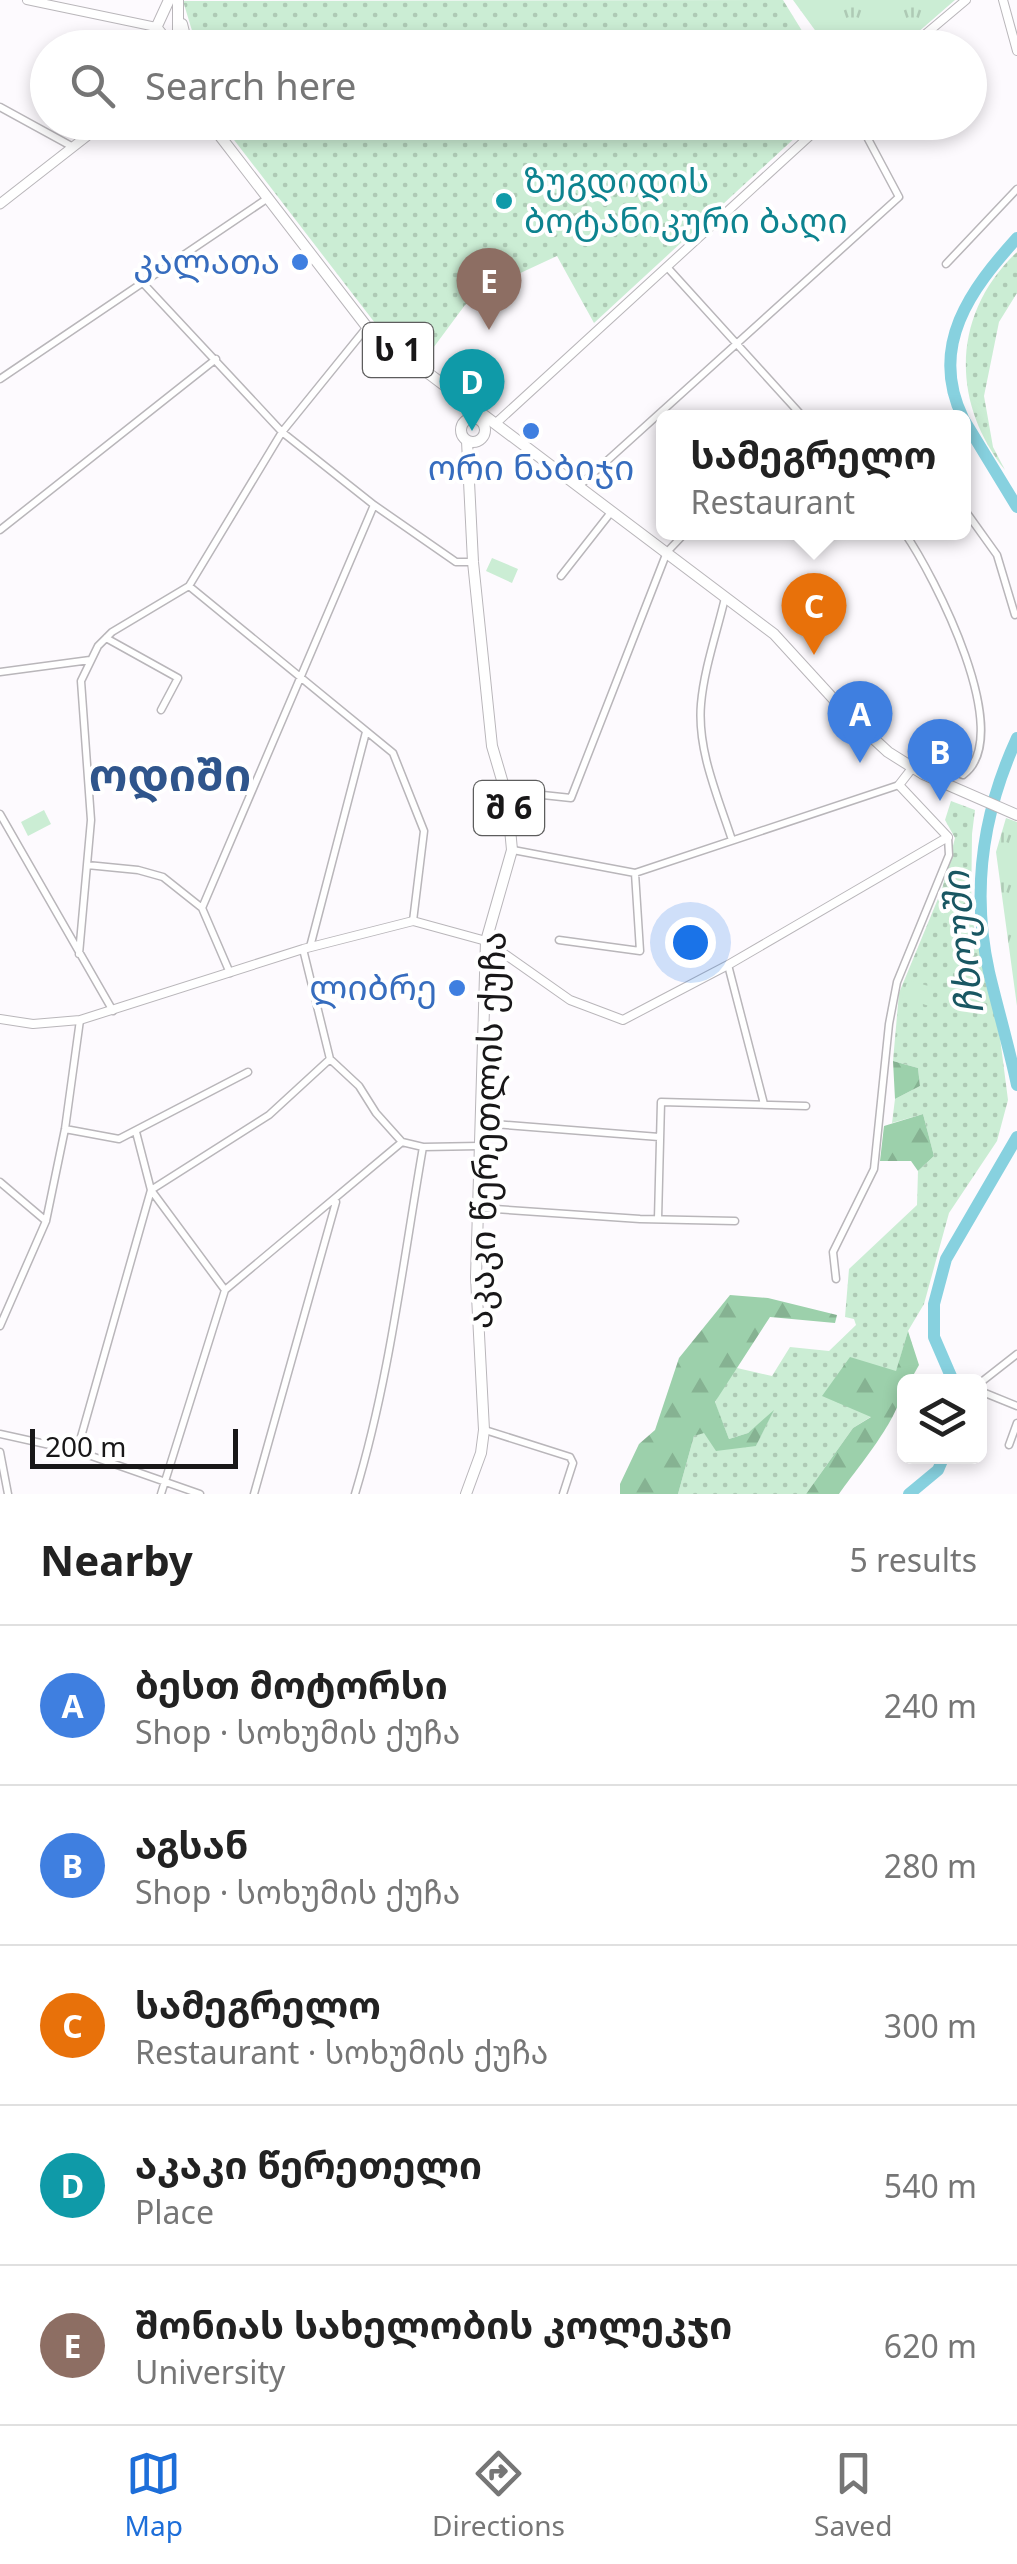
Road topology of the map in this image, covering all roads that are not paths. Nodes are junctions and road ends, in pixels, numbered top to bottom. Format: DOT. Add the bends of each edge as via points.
graph roads {
  1 [pos="27,0"];
  2 [pos="966,0"];
  3 [pos="1003,0"];
  4 [pos="175,2"];
  5 [pos="156,27"];
  6 [pos="155,30"];
  7 [pos="159,30"];
  8 [pos="175,30"];
  9 [pos="183,30"];
  10 [pos="931,30"];
  11 [pos="1017,51"];
  12 [pos="0,107"];
  13 [pos="30,123"];
  14 [pos="61,140"];
  15 [pos="83,140"];
  16 [pos="223,140"];
  17 [pos="805,140"];
  18 [pos="869,140"];
  19 [pos="74,147"];
  20 [pos="1017,189"];
  21 [pos="268,198"];
  22 [pos="0,204"];
  23 [pos="946,264"];
  24 [pos="667,267"];
  25 [pos="142,282"];
  26 [pos="367,327"];
  27 [pos="738,342"];
  28 [pos="216,359"];
  29 [pos="0,379"];
  30 [pos="459,397"];
  31 [pos="663,410"];
  32 [pos="796,410"];
  33 [pos="478,416"];
  34 [pos="656,416"];
  35 [pos="462,426"];
  36 [pos="499,427"];
  37 [pos="282,432"];
  38 [pos="483,438"];
  39 [pos="467,441"];
  40 [pos="474,453"];
  41 [pos="468,470"];
  42 [pos="578,487"];
  43 [pos="374,505"];
  44 [pos="612,510"];
  45 [pos="971,519"];
  46 [pos="0,530"];
  47 [pos="679,540"];
  48 [pos="909,540"];
  49 [pos="668,552"];
  50 [pos="473,562"];
  51 [pos="561,576"];
  52 [pos="189,586"];
  53 [pos="726,597"];
  54 [pos="1015,615"];
  55 [pos="106,638"];
  56 [pos="91,660"];
  57 [pos="0,672"];
  58 [pos="301,680"];
  59 [pos="161,710"];
  60 [pos="366,732"];
  61 [pos="918,771"];
  62 [pos="899,785"];
  63 [pos="508,796"];
  64 [pos="0,814"];
  65 [pos="1017,816"];
  66 [pos="948,838"];
  67 [pos="732,840"];
  68 [pos="512,850"];
  69 [pos="87,865"];
  70 [pos="635,873"];
  71 [pos="202,908"];
  72 [pos="414,921"];
  73 [pos="558,940"];
  74 [pos="486,941"];
  75 [pos="307,948"];
  76 [pos="79,954"];
  77 [pos="728,965"];
  78 [pos="230,973"];
  79 [pos="113,1011"];
  80 [pos="0,1019"];
  81 [pos="80,1020"];
  82 [pos="330,1058"];
  83 [pos="248,1072"];
  84 [pos="764,1104"];
  85 [pos="806,1106"];
  86 [pos="481,1124"];
  87 [pos="64,1129"];
  88 [pos="136,1132"];
  89 [pos="659,1136"];
  90 [pos="402,1142"];
  91 [pos="481,1146"];
  92 [pos="424,1147"];
  93 [pos="0,1182"];
  94 [pos="150,1190"];
  95 [pos="337,1199"];
  96 [pos="480,1208"];
  97 [pos="658,1219"];
  98 [pos="46,1221"];
  99 [pos="735,1221"];
  100 [pos="836,1279"];
  101 [pos="225,1290"];
  102 [pos="0,1326"];
  103 [pos="1017,1354"];
  104 [pos="987,1376"];
  105 [pos="987,1394"];
  106 [pos="1017,1406"];
  107 [pos="1017,1423"];
  108 [pos="484,1430"];
  109 [pos="0,1434"];
  110 [pos="1010,1445"];
  111 [pos="77,1451"];
  112 [pos="0,1452"];
  113 [pos="164,1483"];
  114 [pos="8,1494"];
  115 [pos="160,1494"];
  116 [pos="200,1494"];
  117 [pos="254,1494"];
  118 [pos="354,1494"];
  119 [pos="466,1494"];
  120 [pos="563,1494"];
  1 -- 5 [label="street"];
  2 -- 10 [label="street"];
  3 -- 11 [label="street"];
  4 -- 5 [label="main road"];
  4 -- 8 [label="main road"];
  4 -- 9 [label="main road"];
  5 -- 6 [label="main road"];
  5 -- 7 [label="main road"];
  12 -- 13 [label="street"];
  14 -- 19 [label="street"];
  15 -- 19 [label="main road"];
  16 -- 21 [label="main road, ს 1"];
  17 -- 24 [label="street"];
  18 -- 27 [label="street" via="899,197"];
  19 -- 22 [label="main road"];
  20 -- 23 [label="street"];
  21 -- 25 [label="street"];
  21 -- 26 [label="main road, ს 1"];
  24 -- 27 [label="street"];
  24 -- 36 [label="street"];
  25 -- 28 [label="street"];
  25 -- 29 [label="street"];
  26 -- 30 [label="main road, ს 1"];
  26 -- 37 [label="street"];
  27 -- 31 [label="street"];
  27 -- 32 [label="street"];
  28 -- 37 [label="street"];
  28 -- 46 [label="street"];
  30 -- 33 [label="main road, ს 1"];
  30 -- 35 [label="main road, შ 6"];
  33 -- 35 [label="main road"];
  33 -- 36 [label="main road, ს 1"];
  33 -- 38 [label="main road"];
  34 -- 42 [label="street"];
  35 -- 39 [label="main road, შ 6"];
  36 -- 38 [label="main road, შ 6"];
  36 -- 40 [label="main road"];
  36 -- 42 [label="main road, ს 1"];
  37 -- 43 [label="street"];
  37 -- 52 [label="street"];
  38 -- 39 [label="main road"];
  38 -- 40 [label="main road, შ 6"];
  39 -- 41 [label="main road, შ 6"];
  40 -- 41 [label="main road, შ 6"];
  41 -- 50 [label="main road, აკაკი წერეთლის ქუჩა / შ 6"];
  42 -- 44 [label="main road, ს 1"];
  43 -- 50 [label="street" via="456,562"];
  43 -- 58 [label="street"];
  44 -- 49 [label="main road, ს 1"];
  44 -- 51 [label="street"];
  45 -- 54 [label="street" via="997,555"];
  47 -- 49 [label="street"];
  48 -- 61 [label="street" via="966,648 986,725 983,745 963,775 922,757"];
  49 -- 53 [label="main road, ს 1"];
  49 -- 63 [label="street" via="571,798"];
  50 -- 63 [label="main road, აკაკი წერეთლის ქუჩა / შ 6" via="492,746"];
  52 -- 55 [label="street"];
  52 -- 58 [label="street"];
  53 -- 61 [label="main road, ს 1" via="784,644 873,740"];
  53 -- 67 [label="street" via="701,705 711,777"];
  55 -- 56 [label="street"];
  55 -- 59 [label="street" via="178,678"];
  56 -- 57 [label="street"];
  56 -- 69 [label="street" via="81,681 91,820"];
  58 -- 60 [label="street"];
  58 -- 71 [label="street"];
  60 -- 72 [label="street" via="393,753 424,831"];
  60 -- 75 [label="street"];
  61 -- 62 [label="street"];
  61 -- 65 [label="main road, ს 1"];
  62 -- 66 [label="street"];
  62 -- 67 [label="street"];
  63 -- 68 [label="main road, აკაკი წერეთლის ქუჩა / შ 6"];
  64 -- 76 [label="street"];
  66 -- 77 [label="street"];
  66 -- 100 [label="street" via="949,855 897,982 874,1170 833,1252"];
  67 -- 70 [label="street"];
  68 -- 70 [label="street"];
  68 -- 74 [label="main road, აკაკი წერეთლის ქუჩა / შ 6"];
  69 -- 71 [label="street" via="164,877"];
  69 -- 76 [label="street"];
  70 -- 73 [label="street" via="640,951"];
  71 -- 78 [label="street"];
  72 -- 74 [label="street"];
  72 -- 75 [label="street"];
  74 -- 77 [label="street" via="570,1000 623,1020"];
  74 -- 86 [label="main road, აკაკი წერეთლის ქუჩა / შ 6"];
  75 -- 78 [label="street"];
  75 -- 82 [label="street"];
  76 -- 79 [label="street"];
  77 -- 84 [label="street"];
  78 -- 79 [label="street"];
  79 -- 81 [label="street"];
  80 -- 81 [label="street"];
  81 -- 87 [label="street"];
  82 -- 90 [label="street"];
  82 -- 94 [label="street" via="269,1116"];
  83 -- 88 [label="street"];
  84 -- 85 [label="street"];
  84 -- 89 [label="street" via="662,1102"];
  86 -- 89 [label="street"];
  86 -- 91 [label="main road, აკაკი წერეთლის ქუჩა / შ 6"];
  87 -- 88 [label="street" via="119,1139"];
  87 -- 98 [label="street"];
  88 -- 94 [label="street"];
  89 -- 97 [label="street"];
  90 -- 92 [label="street"];
  90 -- 95 [label="street"];
  91 -- 92 [label="street"];
  91 -- 96 [label="main road, აკაკი წერეთლის ქუჩა / შ 6"];
  92 -- 118 [label="street" via="368,1451"];
  93 -- 98 [label="street"];
  94 -- 101 [label="street"];
  94 -- 111 [label="street"];
  95 -- 101 [label="street"];
  95 -- 117 [label="street"];
  96 -- 97 [label="street"];
  96 -- 108 [label="main road, აკაკი წერეთლის ქუჩა / შ 6" via="476,1277"];
  97 -- 99 [label="street"];
  98 -- 102 [label="street"];
  101 -- 113 [label="street"];
  103 -- 104 [label="street"];
  105 -- 106 [label="street"];
  107 -- 110 [label="street"];
  108 -- 119 [label="main road, აკაკი წერეთლის ქუჩა / შ 6"];
  108 -- 120 [label="street" via="570,1457"];
  109 -- 111 [label="street"];
  111 -- 113 [label="street"];
  112 -- 114 [label="street"];
  113 -- 115 [label="street"];
  113 -- 116 [label="street"];
}
